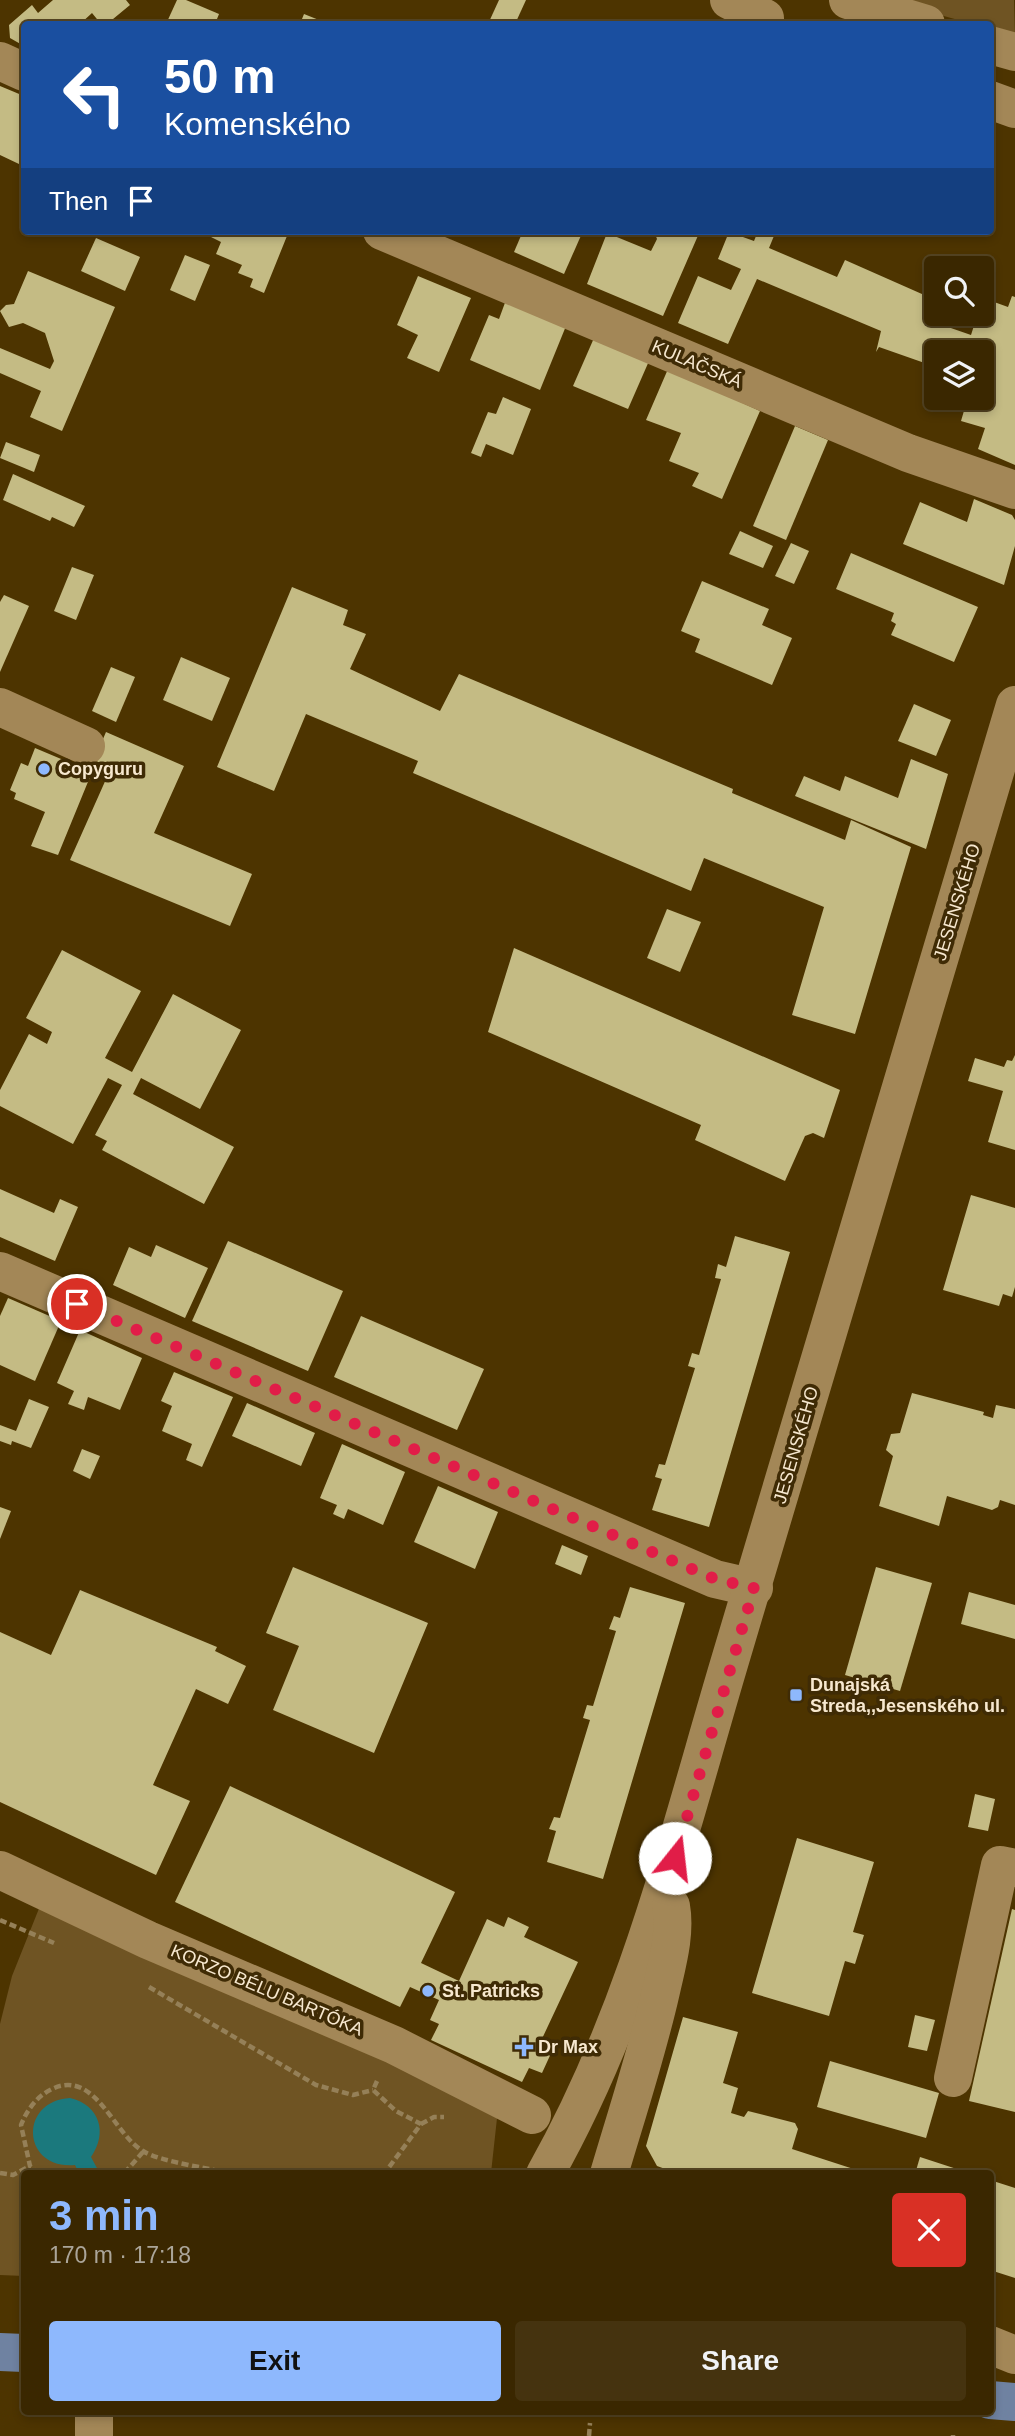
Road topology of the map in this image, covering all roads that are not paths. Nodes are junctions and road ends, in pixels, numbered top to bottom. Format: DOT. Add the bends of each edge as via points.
graph roads {
  1 [pos="729,0"];
  2 [pos="848,0"];
  3 [pos="773,14"];
  4 [pos="916,21"];
  5 [pos="994,46"];
  6 [pos="1015,52"];
  7 [pos="0,61"];
  8 [pos="21,71"];
  9 [pos="994,101"];
  10 [pos="1015,109"];
  11 [pos="391,235"];
  12 [pos="1015,490"];
  13 [pos="1015,705"];
  14 [pos="0,707"];
  15 [pos="86,746"];
  16 [pos="0,1271"];
  17 [pos="754,1588"];
  18 [pos="1015,1868"];
  19 [pos="0,1870"];
  20 [pos="668,1883"];
  21 [pos="953,2078"];
  22 [pos="532,2115"];
  23 [pos="547,2170"];
  24 [pos="610,2170"];
  25 [pos="994,2347"];
  26 [pos="0,2352"];
  27 [pos="21,2353"];
  28 [pos="1015,2355"];
  29 [pos="994,2400"];
  30 [pos="1015,2402"];
  31 [pos="94,2415"];
  32 [pos="94,2436"];
  1 -- 3 [label="street"];
  2 -- 4 [label="street"];
  5 -- 6 [label="street"];
  7 -- 8 [label="street"];
  9 -- 10 [label="street"];
  11 -- 12 [label="street, KULAČSKÁ" via="908,453"];
  13 -- 17 [label="street, JESENSKÉHO"];
  14 -- 15 [label="street"];
  16 -- 17 [label="street" via="715,1579"];
  17 -- 20 [label="street, JESENSKÉHO"];
  18 -- 21 [label="street" via="1000,1865"];
  19 -- 22 [label="street, KORZO BÉLU BARTÓKA" via="148,1940 394,2045"];
  20 -- 23 [label="street, JESENSKÉHO" via="623,2009 573,2124"];
  20 -- 24 [label="street" via="674,1920 667,1964 648,2050"];
  25 -- 28 [label="street"];
  26 -- 27 [label="main road"];
  29 -- 30 [label="main road"];
  31 -- 32 [label="street"];
}
